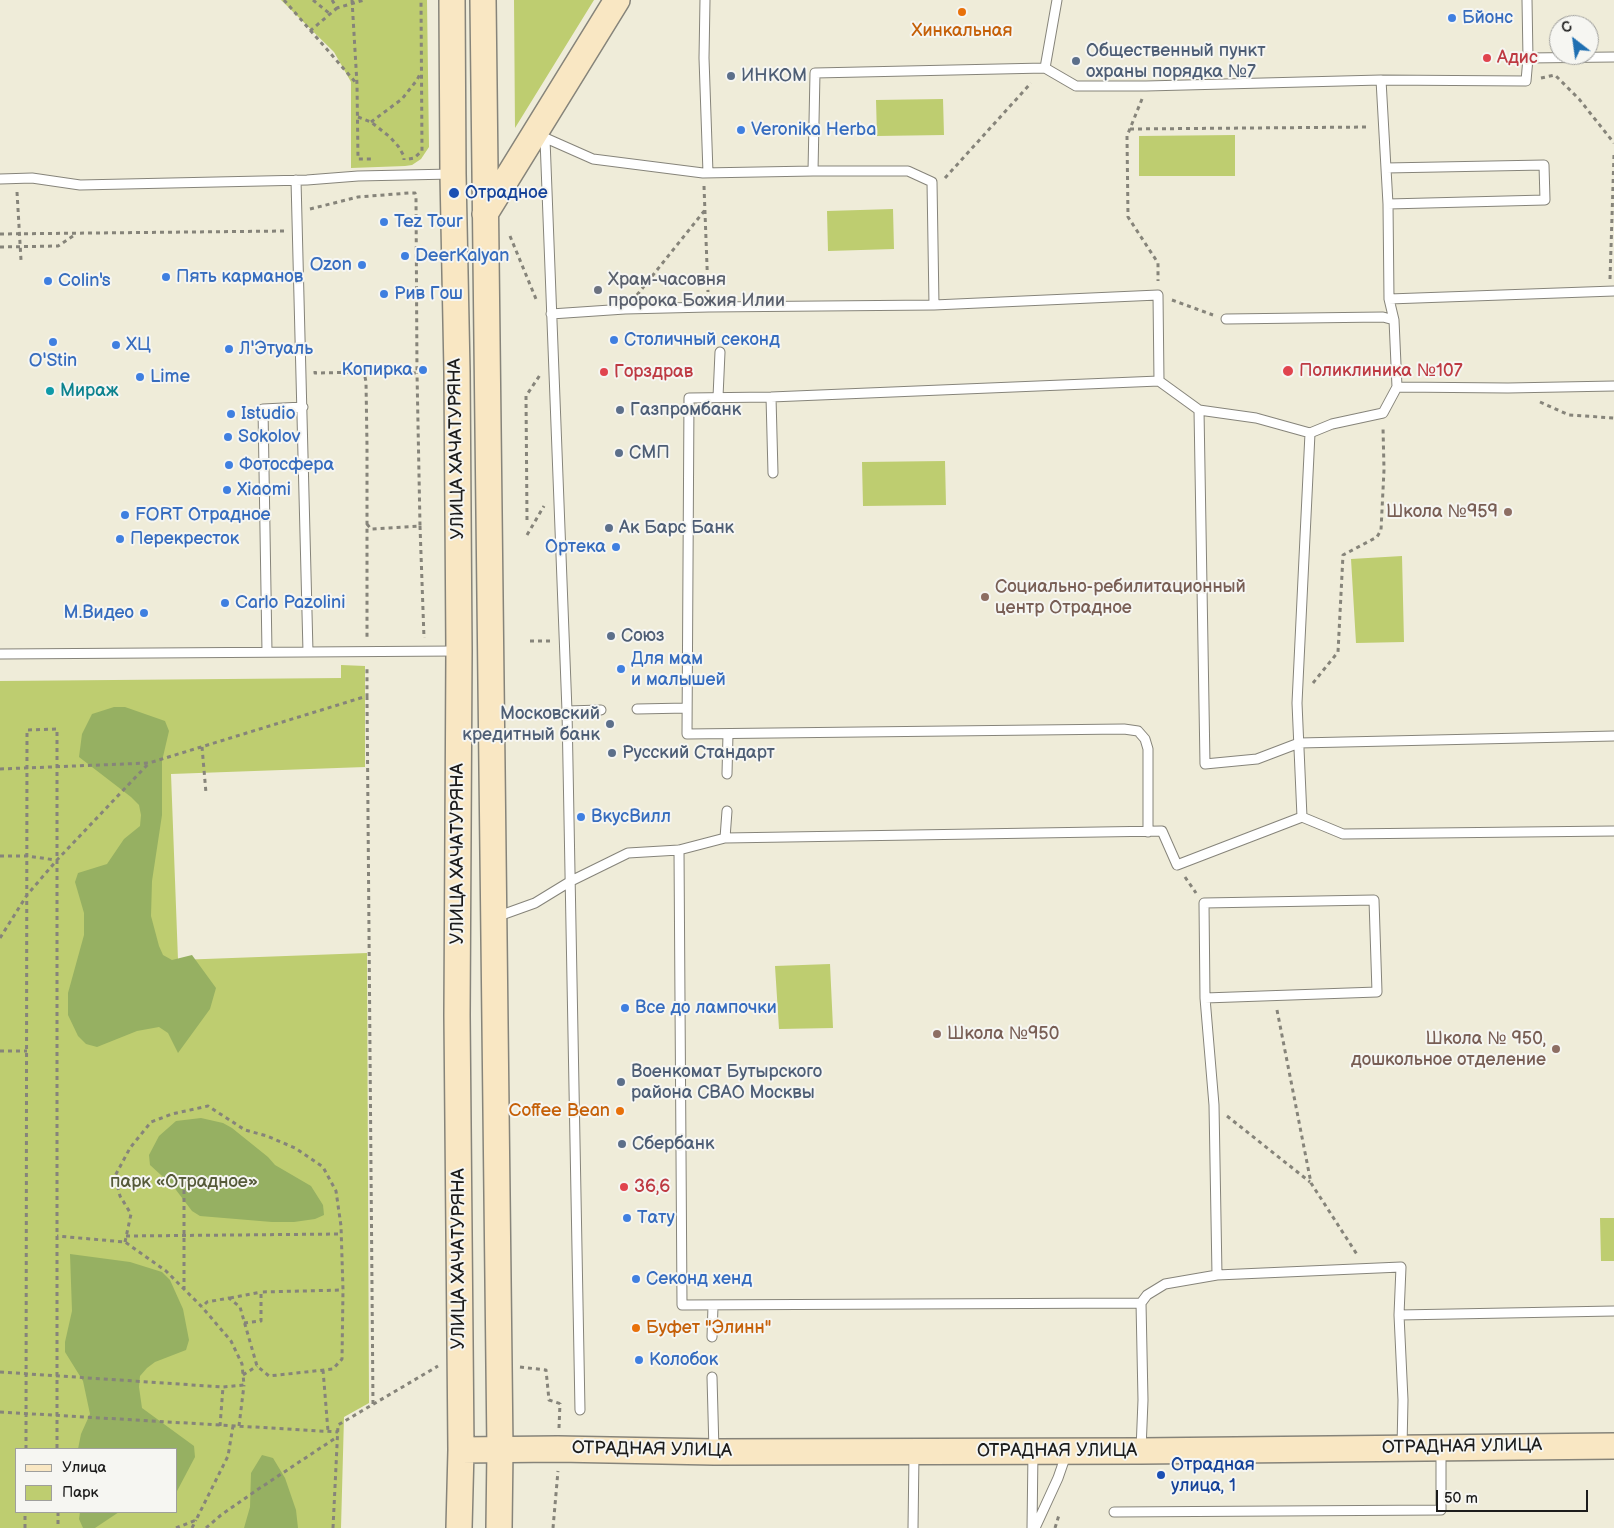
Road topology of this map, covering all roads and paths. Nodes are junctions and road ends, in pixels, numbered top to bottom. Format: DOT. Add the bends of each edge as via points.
graph roads {
  1 [pos="284,0"];
  2 [pos="314,0"];
  3 [pos="332,0"];
  4 [pos="364,0"];
  5 [pos="421,0"];
  6 [pos="452,0"];
  7 [pos="483,0"];
  8 [pos="618,0"];
  9 [pos="705,0"];
  10 [pos="1057,0"];
  11 [pos="1527,0"];
  12 [pos="352,2"];
  13 [pos="337,8"];
  14 [pos="330,14"];
  15 [pos="310,31"];
  16 [pos="1614,57"];
  17 [pos="1528,58"];
  18 [pos="1045,68"];
  19 [pos="422,70"];
  20 [pos="1381,80"];
  21 [pos="1526,81"];
  22 [pos="357,84"];
  23 [pos="1146,86"];
  24 [pos="358,117"];
  25 [pos="372,122"];
  26 [pos="1384,127"];
  27 [pos="1130,130"];
  28 [pos="540,136"];
  29 [pos="1614,143"];
  30 [pos="1614,154"];
  31 [pos="358,159"];
  32 [pos="1386,168"];
  33 [pos="813,171"];
  34 [pos="705,173"];
  35 [pos="453,174"];
  36 [pos="16,178"];
  37 [pos="0,179"];
  38 [pos="296,180"];
  39 [pos="931,194"];
  40 [pos="1388,204"];
  41 [pos="705,210"];
  42 [pos="297,212"];
  43 [pos="485,214"];
  44 [pos="508,231"];
  45 [pos="77,233"];
  46 [pos="0,234"];
  47 [pos="20,234"];
  48 [pos="298,234"];
  49 [pos="0,247"];
  50 [pos="20,247"];
  51 [pos="21,260"];
  52 [pos="1611,291"];
  53 [pos="1158,295"];
  54 [pos="1389,299"];
  55 [pos="536,301"];
  56 [pos="934,305"];
  57 [pos="709,307"];
  58 [pos="626,309"];
  59 [pos="551,314"];
  60 [pos="1226,319"];
  61 [pos="1394,320"];
  62 [pos="720,352"];
  63 [pos="315,363"];
  64 [pos="364,372"];
  65 [pos="417,373"];
  66 [pos="1159,381"];
  67 [pos="1397,386"];
  68 [pos="1614,386"];
  69 [pos="1508,388"];
  70 [pos="526,396"];
  71 [pos="718,397"];
  72 [pos="772,397"];
  73 [pos="303,407"];
  74 [pos="1199,410"];
  75 [pos="1383,413"];
  76 [pos="1614,418"];
  77 [pos="1310,434"];
  78 [pos="773,473"];
  79 [pos="527,520"];
  80 [pos="367,524"];
  81 [pos="420,526"];
  82 [pos="530,641"];
  83 [pos="564,641"];
  84 [pos="424,644"];
  85 [pos="459,651"];
  86 [pos="267,652"];
  87 [pos="308,652"];
  88 [pos="367,652"];
  89 [pos="0,654"];
  90 [pos="368,696"];
  91 [pos="1297,703"];
  92 [pos="687,708"];
  93 [pos="601,710"];
  94 [pos="637,710"];
  95 [pos="566,711"];
  96 [pos="728,734"];
  97 [pos="1614,736"];
  98 [pos="1299,743"];
  99 [pos="202,747"];
  100 [pos="149,763"];
  101 [pos="57,768"];
  102 [pos="0,769"];
  103 [pos="27,769"];
  104 [pos="727,774"];
  105 [pos="206,793"];
  106 [pos="727,810"];
  107 [pos="1302,817"];
  108 [pos="1614,831"];
  109 [pos="1148,832"];
  110 [pos="725,838"];
  111 [pos="679,850"];
  112 [pos="0,856"];
  113 [pos="27,856"];
  114 [pos="57,860"];
  115 [pos="1176,865"];
  116 [pos="571,881"];
  117 [pos="27,895"];
  118 [pos="1204,903"];
  119 [pos="493,918"];
  120 [pos="0,938"];
  121 [pos="1274,995"];
  122 [pos="1205,998"];
  123 [pos="0,1051"];
  124 [pos="26,1051"];
  125 [pos="1214,1105"];
  126 [pos="184,1182"];
  127 [pos="1311,1183"];
  128 [pos="341,1234"];
  129 [pos="57,1236"];
  130 [pos="126,1236"];
  131 [pos="184,1236"];
  132 [pos="125,1242"];
  133 [pos="1367,1269"];
  134 [pos="1217,1274"];
  135 [pos="184,1289"];
  136 [pos="344,1290"];
  137 [pos="261,1292"];
  138 [pos="229,1298"];
  139 [pos="1141,1303"];
  140 [pos="713,1306"];
  141 [pos="202,1307"];
  142 [pos="1614,1311"];
  143 [pos="1399,1315"];
  144 [pos="244,1323"];
  145 [pos="712,1337"];
  146 [pos="441,1364"];
  147 [pos="257,1366"];
  148 [pos="520,1367"];
  149 [pos="323,1370"];
  150 [pos="0,1372"];
  151 [pos="26,1374"];
  152 [pos="243,1375"];
  153 [pos="57,1376"];
  154 [pos="712,1377"];
  155 [pos="244,1385"];
  156 [pos="223,1387"];
  157 [pos="374,1405"];
  158 [pos="580,1410"];
  159 [pos="0,1412"];
  160 [pos="26,1413"];
  161 [pos="57,1415"];
  162 [pos="220,1426"];
  163 [pos="233,1426"];
  164 [pos="239,1426"];
  165 [pos="328,1431"];
  166 [pos="338,1434"];
  167 [pos="1614,1446"];
  168 [pos="1441,1447"];
  169 [pos="26,1448"];
  170 [pos="57,1448"];
  171 [pos="1402,1448"];
  172 [pos="500,1449"];
  173 [pos="461,1450"];
  174 [pos="1033,1451"];
  175 [pos="1068,1451"];
  176 [pos="1141,1451"];
  177 [pos="714,1452"];
  178 [pos="914,1452"];
  179 [pos="558,1482"];
  180 [pos="1114,1512"];
  181 [pos="26,1513"];
  182 [pos="58,1513"];
  183 [pos="196,1520"];
  184 [pos="26,1528"];
  185 [pos="58,1528"];
  186 [pos="176,1528"];
  187 [pos="192,1528"];
  188 [pos="206,1528"];
  189 [pos="333,1528"];
  190 [pos="459,1528"];
  191 [pos="499,1528"];
  192 [pos="553,1528"];
  193 [pos="913,1528"];
  194 [pos="1034,1528"];
  1 -- 15 [label="path"];
  2 -- 14 [label="path"];
  3 -- 13 [label="path"];
  4 -- 12 [label="path"];
  5 -- 19 [label="path"];
  6 -- 35 [label="main road, УЛИЦА ХАЧАТУРЯНА"];
  7 -- 43 [label="main road, УЛИЦА ХАЧАТУРЯНА"];
  8 -- 28 [label="main road"];
  9 -- 34 [label="lane"];
  10 -- 18 [label="lane"];
  11 -- 17 [label="lane"];
  12 -- 13 [label="path"];
  12 -- 22 [label="path"];
  13 -- 14 [label="path"];
  14 -- 15 [label="path"];
  15 -- 22 [label="path"];
  16 -- 17 [label="lane"];
  17 -- 21 [label="lane"];
  18 -- 23 [label="lane" via="1076,86"];
  18 -- 33 [label="lane" via="815,73"];
  18 -- 39 [label="path"];
  19 -- 25 [label="path" via="402,99"];
  19 -- 25 [label="path" via="422,151 414,158 404,160 398,146"];
  20 -- 21 [label="lane"];
  20 -- 23 [label="lane"];
  20 -- 26 [label="lane"];
  21 -- 29 [label="path" via="1555,75"];
  22 -- 24 [label="path"];
  23 -- 27 [label="path"];
  24 -- 25 [label="path"];
  24 -- 31 [label="path"];
  26 -- 27 [label="path"];
  26 -- 32 [label="lane"];
  27 -- 53 [label="path" via="1127,136 1128,216 1158,263"];
  28 -- 34 [label="lane" via="592,159"];
  28 -- 43 [label="main road"];
  28 -- 59 [label="lane"];
  30 -- 52 [label="path"];
  32 -- 40 [label="lane"];
  32 -- 40 [label="lane" via="1544,165 1545,200"];
  33 -- 34 [label="lane"];
  33 -- 39 [label="lane" via="908,171 932,182"];
  34 -- 41 [label="path"];
  35 -- 38 [label="lane"];
  35 -- 85 [label="main road, УЛИЦА ХАЧАТУРЯНА"];
  36 -- 37 [label="lane"];
  36 -- 38 [label="lane" via="80,185"];
  36 -- 47 [label="path"];
  38 -- 42 [label="lane"];
  39 -- 56 [label="lane"];
  40 -- 54 [label="lane"];
  41 -- 57 [label="path"];
  41 -- 58 [label="path"];
  42 -- 48 [label="lane"];
  42 -- 65 [label="path" via="358,198 415,193"];
  43 -- 119 [label="main road, УЛИЦА ХАЧАТУРЯНА"];
  44 -- 55 [label="path"];
  45 -- 47 [label="path"];
  45 -- 48 [label="path" via="289,231"];
  45 -- 50 [label="path" via="58,246"];
  46 -- 47 [label="path"];
  47 -- 50 [label="path"];
  48 -- 73 [label="lane"];
  49 -- 50 [label="path"];
  50 -- 51 [label="path"];
  52 -- 54 [label="lane"];
  53 -- 56 [label="lane"];
  53 -- 60 [label="path"];
  53 -- 66 [label="lane"];
  54 -- 61 [label="lane"];
  56 -- 57 [label="lane" via="720,312"];
  57 -- 58 [label="lane"];
  58 -- 59 [label="lane"];
  59 -- 83 [label="lane"];
  60 -- 61 [label="lane" via="1383,317"];
  61 -- 67 [label="lane"];
  62 -- 71 [label="lane"];
  63 -- 64 [label="path" via="316,373"];
  64 -- 65 [label="path"];
  64 -- 80 [label="path"];
  65 -- 81 [label="path"];
  66 -- 72 [label="lane"];
  66 -- 74 [label="lane"];
  67 -- 69 [label="lane"];
  67 -- 75 [label="lane"];
  68 -- 69 [label="lane"];
  69 -- 76 [label="path" via="1569,415"];
  70 -- 79 [label="path"];
  71 -- 72 [label="lane"];
  71 -- 92 [label="lane" via="689,398"];
  72 -- 78 [label="lane"];
  73 -- 86 [label="lane" via="262,409"];
  73 -- 87 [label="lane"];
  74 -- 77 [label="lane" via="1256,418"];
  74 -- 98 [label="lane" via="1205,764 1257,759"];
  75 -- 77 [label="lane" via="1332,424"];
  75 -- 91 [label="path" via="1381,530 1377,537 1343,556 1338,652"];
  77 -- 91 [label="lane"];
  80 -- 81 [label="path" via="371,529"];
  80 -- 88 [label="path"];
  81 -- 84 [label="path"];
  82 -- 83 [label="path"];
  83 -- 95 [label="lane"];
  85 -- 88 [label="lane"];
  85 -- 173 [label="main road, УЛИЦА ХАЧАТУРЯНА"];
  86 -- 87 [label="lane"];
  86 -- 89 [label="lane"];
  87 -- 88 [label="lane"];
  88 -- 90 [label="path"];
  90 -- 99 [label="path"];
  90 -- 157 [label="path"];
  91 -- 98 [label="lane"];
  92 -- 94 [label="lane"];
  92 -- 96 [label="lane" via="687,734"];
  93 -- 95 [label="lane"];
  95 -- 116 [label="lane"];
  96 -- 104 [label="lane"];
  96 -- 109 [label="lane" via="1138,731 1148,749"];
  97 -- 98 [label="lane"];
  98 -- 107 [label="lane"];
  99 -- 100 [label="path"];
  99 -- 105 [label="path"];
  100 -- 101 [label="path"];
  100 -- 114 [label="path"];
  101 -- 103 [label="path"];
  101 -- 103 [label="path" via="57,729 27,730"];
  101 -- 114 [label="path"];
  102 -- 103 [label="path"];
  103 -- 113 [label="path"];
  106 -- 110 [label="lane"];
  107 -- 108 [label="lane" via="1343,834"];
  107 -- 115 [label="lane"];
  109 -- 110 [label="lane"];
  109 -- 115 [label="lane" via="1162,831"];
  110 -- 111 [label="lane"];
  111 -- 116 [label="lane" via="628,853"];
  111 -- 140 [label="lane" via="682,1305"];
  112 -- 113 [label="path"];
  113 -- 114 [label="path"];
  113 -- 117 [label="path"];
  114 -- 117 [label="path"];
  114 -- 129 [label="path"];
  115 -- 118 [label="path"];
  116 -- 119 [label="lane" via="536,903"];
  116 -- 158 [label="lane"];
  117 -- 120 [label="path"];
  117 -- 124 [label="path"];
  118 -- 121 [label="lane" via="1374,900 1377,992"];
  118 -- 122 [label="lane"];
  119 -- 172 [label="main road, УЛИЦА ХАЧАТУРЯНА"];
  121 -- 122 [label="lane"];
  121 -- 127 [label="path"];
  122 -- 125 [label="lane"];
  123 -- 124 [label="path"];
  124 -- 151 [label="path"];
  125 -- 127 [label="path"];
  125 -- 134 [label="lane"];
  126 -- 131 [label="path"];
  127 -- 133 [label="path"];
  128 -- 130 [label="path" via="336,1191 323,1167 296,1148 245,1130 208,1106 151,1122 130,1148 115,1176 120,1196 131,1214"];
  128 -- 131 [label="path"];
  128 -- 136 [label="path"];
  129 -- 132 [label="path"];
  129 -- 153 [label="path"];
  130 -- 131 [label="path"];
  130 -- 132 [label="path"];
  131 -- 135 [label="path"];
  132 -- 135 [label="path" via="166,1271"];
  133 -- 134 [label="lane"];
  133 -- 143 [label="lane" via="1400,1267"];
  134 -- 139 [label="lane" via="1165,1284 1147,1295"];
  135 -- 141 [label="path"];
  136 -- 137 [label="path"];
  136 -- 149 [label="path" via="342,1359 333,1369"];
  137 -- 138 [label="path"];
  137 -- 144 [label="path" via="261,1321"];
  138 -- 141 [label="path" via="208,1302"];
  138 -- 144 [label="path" via="240,1307"];
  139 -- 140 [label="lane"];
  139 -- 176 [label="lane"];
  140 -- 145 [label="lane"];
  141 -- 152 [label="path" via="231,1341 242,1364"];
  142 -- 143 [label="lane"];
  143 -- 171 [label="lane"];
  144 -- 147 [label="path"];
  146 -- 157 [label="path"];
  147 -- 149 [label="path" via="269,1376"];
  147 -- 152 [label="path"];
  148 -- 158 [label="path" via="546,1370 549,1400"];
  149 -- 165 [label="path"];
  150 -- 151 [label="path"];
  151 -- 153 [label="path"];
  151 -- 160 [label="path"];
  152 -- 155 [label="path"];
  153 -- 156 [label="path"];
  153 -- 161 [label="path"];
  154 -- 177 [label="lane"];
  155 -- 156 [label="path"];
  155 -- 164 [label="path"];
  156 -- 162 [label="path"];
  157 -- 166 [label="path" via="338,1425"];
  159 -- 160 [label="path"];
  160 -- 161 [label="path"];
  160 -- 169 [label="path"];
  161 -- 162 [label="path"];
  161 -- 170 [label="path"];
  162 -- 163 [label="path"];
  163 -- 164 [label="path"];
  163 -- 183 [label="path" via="228,1456"];
  164 -- 165 [label="path"];
  165 -- 166 [label="path"];
  166 -- 188 [label="path"];
  166 -- 189 [label="path"];
  167 -- 168 [label="main road, ОТРАДНАЯ УЛИЦА"];
  168 -- 171 [label="main road, ОТРАДНАЯ УЛИЦА"];
  168 -- 180 [label="lane" via="1441,1510"];
  171 -- 176 [label="main road, ОТРАДНАЯ УЛИЦА"];
  172 -- 173 [label="main road, ОТРАДНАЯ УЛИЦА"];
  172 -- 177 [label="main road, ОТРАДНАЯ УЛИЦА"];
  172 -- 191 [label="main road, УЛИЦА ХАЧАТУРЯНА"];
  173 -- 190 [label="main road, УЛИЦА ХАЧАТУРЯНА"];
  174 -- 175 [label="main road, ОТРАДНАЯ УЛИЦА"];
  174 -- 178 [label="main road, ОТРАДНАЯ УЛИЦА"];
  174 -- 194 [label="lane"];
  175 -- 176 [label="main road, ОТРАДНАЯ УЛИЦА"];
  175 -- 194 [label="lane"];
  177 -- 178 [label="main road, ОТРАДНАЯ УЛИЦА"];
  178 -- 193 [label="lane"];
  179 -- 192 [label="path"];
  181 -- 184 [label="path"];
  182 -- 185 [label="path"];
  183 -- 186 [label="path"];
  183 -- 187 [label="path"];
}
